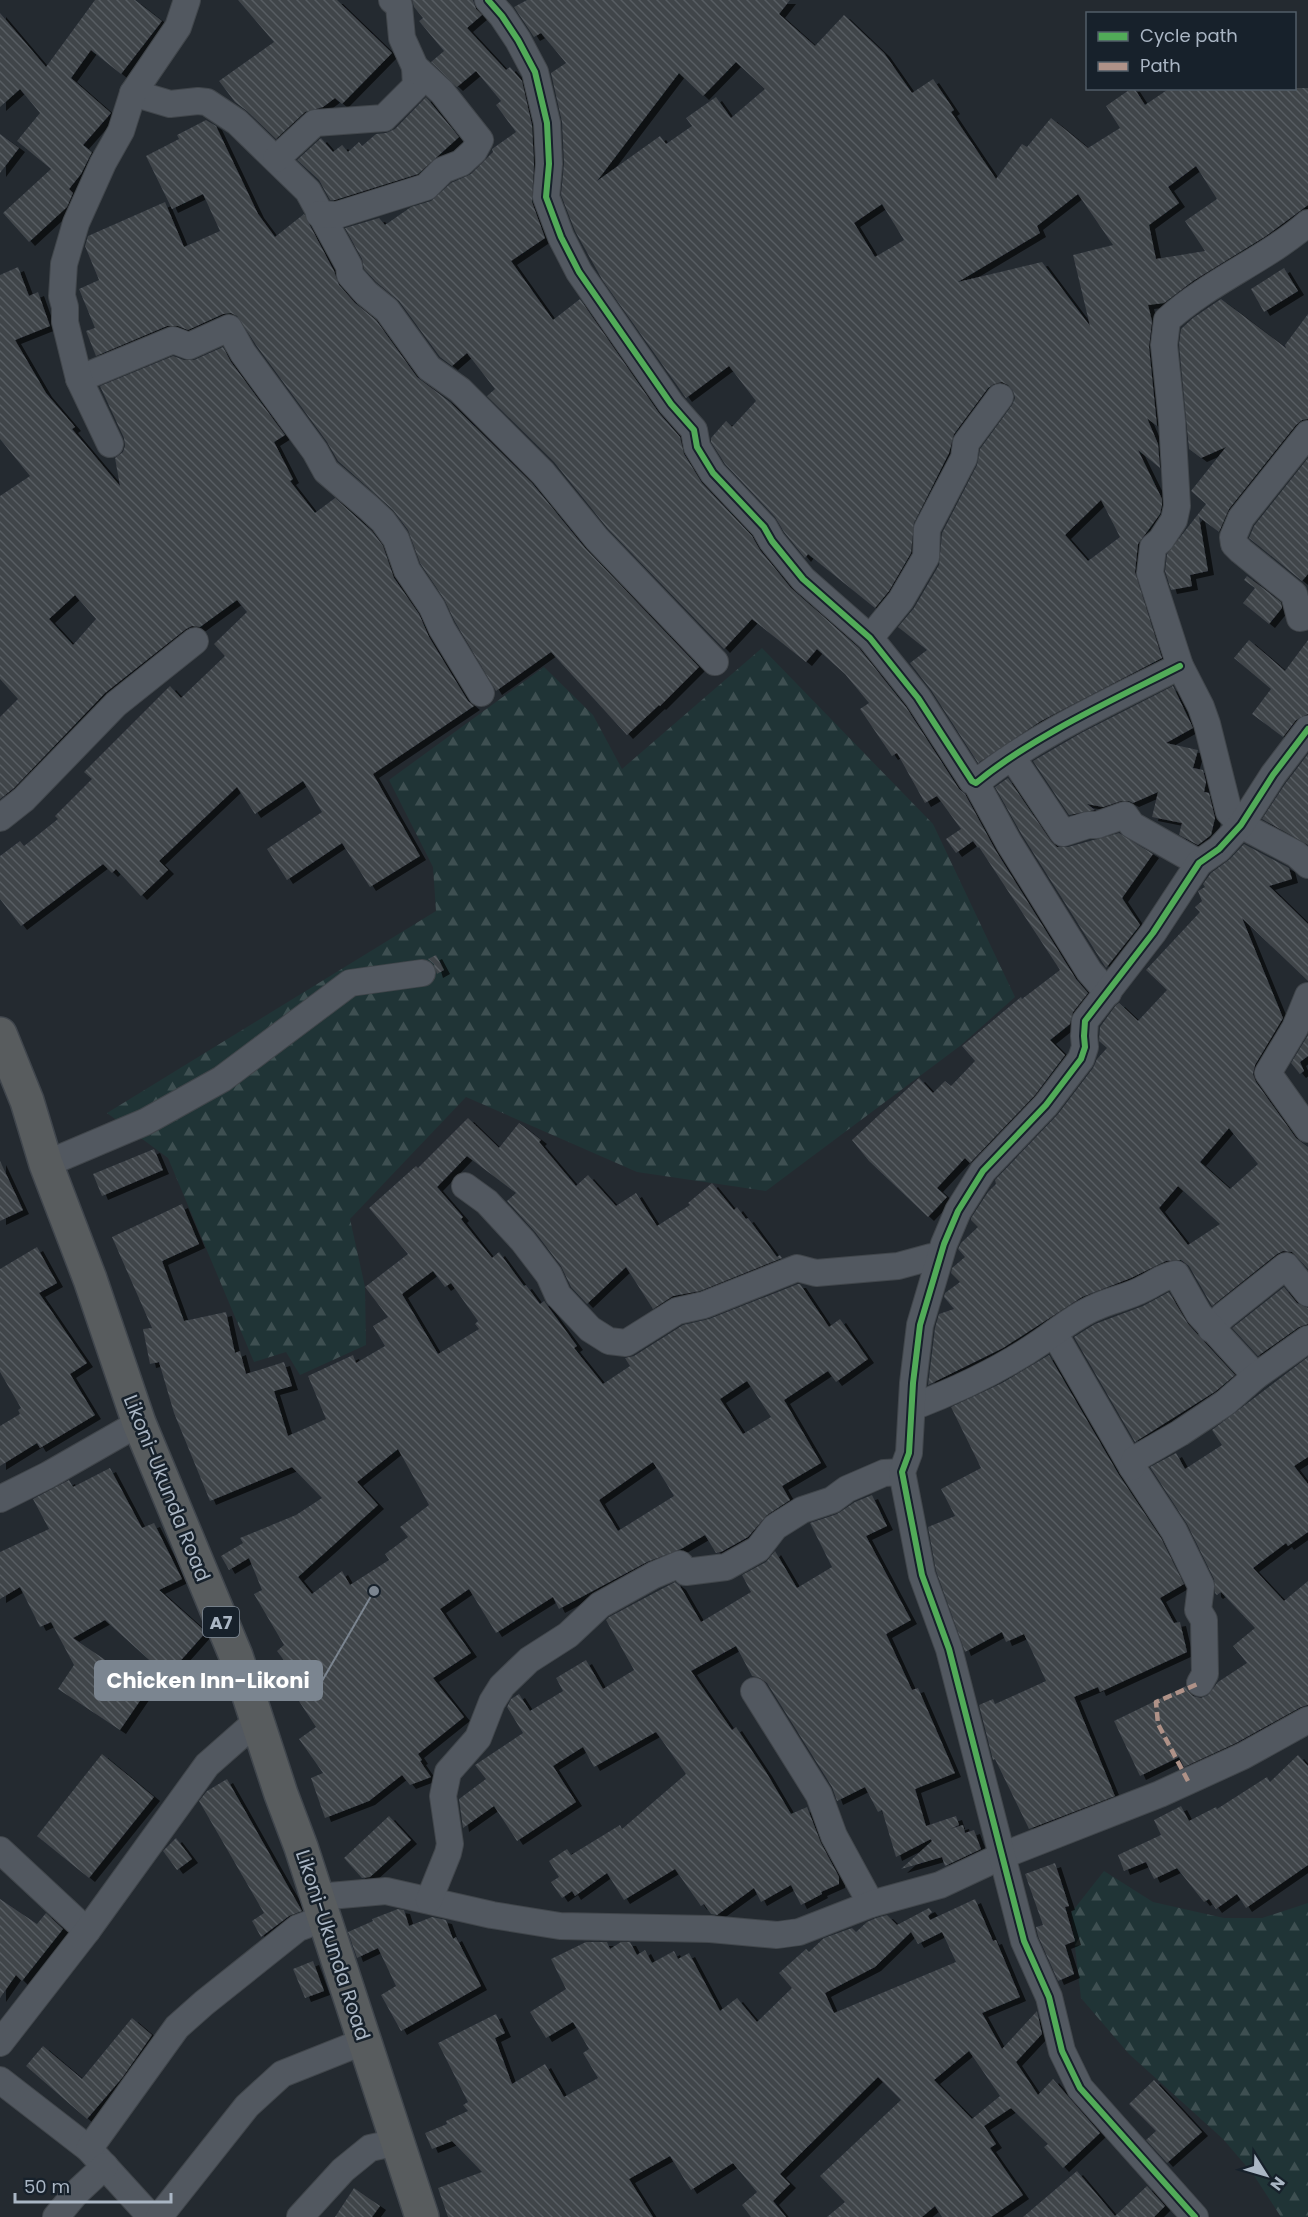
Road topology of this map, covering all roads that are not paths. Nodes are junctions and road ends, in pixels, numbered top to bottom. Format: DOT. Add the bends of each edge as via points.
graph roads {
  1 [pos="187,0"];
  2 [pos="392,0"];
  3 [pos="488,0"];
  4 [pos="415,67"];
  5 [pos="133,93"];
  6 [pos="276,159"];
  7 [pos="319,214"];
  8 [pos="1308,223"];
  9 [pos="79,379"];
  10 [pos="1000,397"];
  11 [pos="1308,434"];
  12 [pos="110,444"];
  13 [pos="1308,616"];
  14 [pos="870,638"];
  15 [pos="195,641"];
  16 [pos="715,662"];
  17 [pos="1180,666"];
  18 [pos="481,693"];
  19 [pos="1308,729"];
  20 [pos="1012,757"];
  21 [pos="976,783"];
  22 [pos="0,818"];
  23 [pos="1241,825"];
  24 [pos="1199,863"];
  25 [pos="1308,865"];
  26 [pos="422,973"];
  27 [pos="1108,993"];
  28 [pos="1308,996"];
  29 [pos="1,1041"];
  30 [pos="1308,1129"];
  31 [pos="46,1164"];
  32 [pos="465,1186"];
  33 [pos="938,1260"];
  34 [pos="1308,1293"];
  35 [pos="1211,1329"];
  36 [pos="1054,1332"];
  37 [pos="1308,1339"];
  38 [pos="1256,1376"];
  39 [pos="914,1407"];
  40 [pos="139,1423"];
  41 [pos="1132,1467"];
  42 [pos="902,1472"];
  43 [pos="0,1499"];
  44 [pos="1200,1683"];
  45 [pos="754,1691"];
  46 [pos="258,1720"];
  47 [pos="1308,1720"];
  48 [pos="0,1850"];
  49 [pos="1004,1855"];
  50 [pos="429,1900"];
  51 [pos="871,1904"];
  52 [pos="321,1908"];
  53 [pos="87,1931"];
  54 [pos="365,2041"];
  55 [pos="0,2043"];
  56 [pos="0,2080"];
  57 [pos="398,2142"];
  58 [pos="97,2158"];
  59 [pos="56,2217"];
  60 [pos="151,2217"];
  61 [pos="159,2217"];
  62 [pos="300,2217"];
  63 [pos="422,2217"];
  64 [pos="1195,2217"];
  1 -- 5 [label="street" via="178,27"];
  2 -- 4 [label="street" via="399,6 402,38"];
  3 -- 14 [label="street" via="518,40 535,72 547,123 546,197 579,272 671,404 694,430 697,447 713,473 764,527 803,579"];
  4 -- 6 [label="street" via="416,86 384,118 315,123"];
  4 -- 7 [label="street" via="442,92 480,140 474,151 443,170 426,187 337,215"];
  5 -- 6 [label="street" via="170,104 207,102 237,122"];
  5 -- 9 [label="street" via="122,131 76,223 64,264 64,322"];
  6 -- 7 [label="street" via="308,190"];
  7 -- 16 [label="street" via="349,266 350,275 387,310 429,368 460,390 543,472 597,539"];
  8 -- 17 [label="street" via="1215,283 1167,320 1164,345 1177,507 1174,520 1154,547 1150,573"];
  9 -- 12 [label="street"];
  9 -- 18 [label="street" via="173,340 189,346 229,328 326,471 383,521 396,539 407,570"];
  10 -- 14 [label="street" via="966,442 964,458 927,529 926,557 901,600"];
  11 -- 13 [label="street" via="1241,518 1233,537 1241,551 1294,594 1300,618"];
  14 -- 21 [label="street" via="918,698"];
  15 -- 22 [label="street" via="116,704 24,799"];
  17 -- 20 [label="street"];
  17 -- 23 [label="street" via="1207,724 1229,812"];
  19 -- 23 [label="street"];
  20 -- 21 [label="street"];
  20 -- 24 [label="street" via="1063,833 1125,814 1132,825"];
  21 -- 27 [label="street" via="1089,971"];
  23 -- 24 [label="street"];
  23 -- 25 [label="street"];
  24 -- 27 [label="street"];
  26 -- 31 [label="street" via="350,983 222,1079 122,1134"];
  27 -- 33 [label="street" via="1085,1021 1082,1059 1046,1105 983,1171 957,1210"];
  28 -- 30 [label="street" via="1268,1073"];
  29 -- 31 [label="highway, Likoni-Ukunda Road / A7" via="27,1101"];
  31 -- 40 [label="highway, Likoni-Ukunda Road / A7"];
  32 -- 33 [label="street" via="487,1202 523,1241 549,1275 558,1295 590,1329 619,1343 626,1343 676,1311 704,1305 797,1268 816,1274 898,1266 931,1257"];
  33 -- 39 [label="street" via="920,1325"];
  34 -- 35 [label="street" via="1286,1266"];
  35 -- 36 [label="street" via="1176,1274 1095,1307"];
  35 -- 38 [label="street"];
  36 -- 39 [label="street" via="953,1392"];
  36 -- 41 [label="street"];
  37 -- 38 [label="street"];
  38 -- 41 [label="street" via="1225,1403 1136,1459"];
  39 -- 42 [label="street" via="909,1453"];
  40 -- 43 [label="street"];
  40 -- 46 [label="highway, Likoni-Ukunda Road / A7" via="236,1656"];
  41 -- 44 [label="street" via="1174,1531 1201,1586 1198,1610 1204,1620 1205,1674"];
  42 -- 49 [label="street" via="922,1575 949,1650"];
  42 -- 50 [label="street" via="884,1473 832,1500 802,1510 775,1527 758,1550 726,1567 686,1572 680,1564 654,1575 600,1605 568,1635 512,1675 492,1702 478,1738 448,1772 443,1796 450,1844"];
  45 -- 51 [label="street" via="819,1795 834,1836"];
  46 -- 52 [label="highway, Likoni-Ukunda Road / A7"];
  46 -- 53 [label="street" via="207,1765"];
  47 -- 49 [label="street" via="1243,1756 1160,1794"];
  48 -- 53 [label="street"];
  49 -- 51 [label="street" via="940,1885"];
  49 -- 64 [label="street" via="1024,1941 1049,1997 1071,2072 1080,2088"];
  50 -- 51 [label="street" via="560,1926 711,1929 777,1935 799,1932"];
  50 -- 52 [label="street" via="386,1891"];
  52 -- 54 [label="highway, Likoni-Ukunda Road / A7"];
  52 -- 58 [label="street" via="177,2027"];
  53 -- 55 [label="street"];
  54 -- 57 [label="highway, Likoni-Ukunda Road / A7"];
  54 -- 61 [label="street" via="282,2074 247,2106"];
  56 -- 58 [label="street"];
  57 -- 62 [label="street" via="370,2148 343,2170"];
  57 -- 63 [label="highway, Likoni-Ukunda Road / A7"];
  58 -- 59 [label="street"];
  58 -- 60 [label="street"];
}
